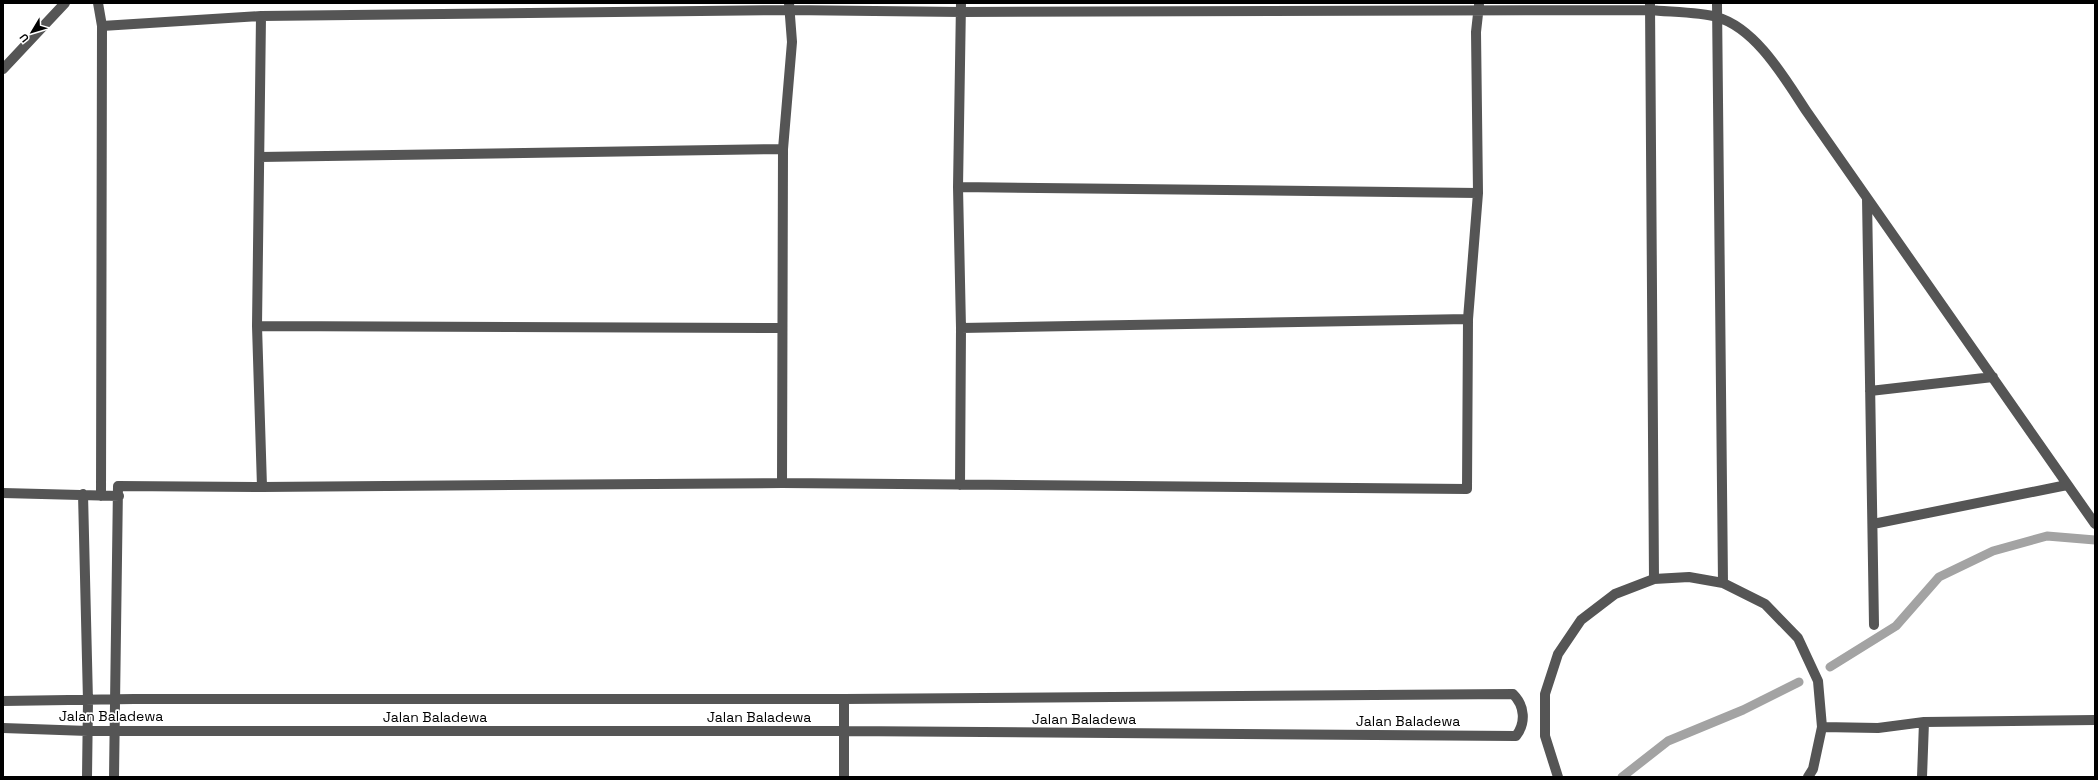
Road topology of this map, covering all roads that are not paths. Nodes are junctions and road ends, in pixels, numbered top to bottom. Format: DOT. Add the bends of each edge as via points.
graph roads {
  1 [pos="64,3"];
  2 [pos="98,3"];
  3 [pos="1717,3"];
  4 [pos="789,6"];
  5 [pos="1479,6"];
  6 [pos="1650,6"];
  7 [pos="961,8"];
  8 [pos="261,16"];
  9 [pos="1717,17"];
  10 [pos="102,26"];
  11 [pos="3,69"];
  12 [pos="783,148"];
  13 [pos="260,157"];
  14 [pos="958,187"];
  15 [pos="1478,193"];
  16 [pos="1867,198"];
  17 [pos="1468,318"];
  18 [pos="257,326"];
  19 [pos="782,328"];
  20 [pos="961,328"];
  21 [pos="1993,377"];
  22 [pos="1870,391"];
  23 [pos="782,483"];
  24 [pos="960,485"];
  25 [pos="2067,485"];
  26 [pos="262,487"];
  27 [pos="3,493"];
  28 [pos="83,494"];
  29 [pos="101,496"];
  30 [pos="119,496"];
  31 [pos="1873,524"];
  32 [pos="2095,524"];
  33 [pos="1654,579"];
  34 [pos="1723,583"];
  35 [pos="1874,625"];
  36 [pos="115,699"];
  37 [pos="844,699"];
  38 [pos="3,701"];
  39 [pos="88,701"];
  40 [pos="2095,720"];
  41 [pos="1924,722"];
  42 [pos="1822,727"];
  43 [pos="3,728"];
  44 [pos="114,731"];
  45 [pos="844,731"];
  46 [pos="88,732"];
  47 [pos="87,777"];
  48 [pos="114,777"];
  49 [pos="844,777"];
  50 [pos="1558,777"];
  51 [pos="1808,777"];
  52 [pos="1922,777"];
  1 -- 11 [label="street"];
  2 -- 10 [label="street"];
  3 -- 9 [label="street"];
  4 -- 7 [label="street"];
  4 -- 8 [label="street"];
  4 -- 12 [label="street" via="792,42"];
  5 -- 6 [label="street"];
  5 -- 7 [label="street"];
  5 -- 15 [label="street" via="1476,32"];
  6 -- 9 [label="street"];
  6 -- 33 [label="street"];
  7 -- 14 [label="street"];
  8 -- 10 [label="street"];
  8 -- 13 [label="street"];
  9 -- 16 [label="street" via="1736,27 1760,46"];
  9 -- 34 [label="street"];
  10 -- 29 [label="street"];
  12 -- 13 [label="street"];
  12 -- 19 [label="street"];
  13 -- 18 [label="street"];
  14 -- 15 [label="street"];
  14 -- 20 [label="street"];
  15 -- 17 [label="street"];
  16 -- 21 [label="street"];
  16 -- 22 [label="street"];
  17 -- 20 [label="street"];
  17 -- 24 [label="street" via="1467,489"];
  18 -- 19 [label="street"];
  18 -- 26 [label="street"];
  19 -- 23 [label="street"];
  20 -- 24 [label="street"];
  21 -- 22 [label="street"];
  21 -- 25 [label="street"];
  22 -- 31 [label="street"];
  23 -- 24 [label="street"];
  23 -- 26 [label="street"];
  25 -- 31 [label="street"];
  25 -- 32 [label="street"];
  26 -- 30 [label="street" via="118,486"];
  27 -- 28 [label="street"];
  28 -- 29 [label="street"];
  28 -- 39 [label="street"];
  29 -- 30 [label="street"];
  30 -- 36 [label="street"];
  31 -- 35 [label="street"];
  33 -- 34 [label="street" via="1689,577"];
  33 -- 50 [label="street" via="1615,594 1581,620 1558,654 1545,694 1545,736"];
  34 -- 42 [label="street" via="1765,604 1798,638 1818,681"];
  36 -- 37 [label="street, Jalan Baladewa"];
  36 -- 39 [label="street, Jalan Baladewa"];
  36 -- 44 [label="street"];
  37 -- 45 [label="street"];
  37 -- 45 [label="street, Jalan Baladewa" via="1513,694 1521,702 1522,716 1522,728 1516,736"];
  38 -- 39 [label="street, Jalan Baladewa"];
  39 -- 46 [label="street"];
  40 -- 41 [label="street"];
  41 -- 42 [label="street" via="1878,728"];
  41 -- 52 [label="street"];
  42 -- 51 [label="street"];
  43 -- 46 [label="street, Jalan Baladewa"];
  44 -- 45 [label="street, Jalan Baladewa"];
  44 -- 46 [label="street, Jalan Baladewa"];
  44 -- 48 [label="street"];
  45 -- 49 [label="street"];
  46 -- 47 [label="street"];
}
